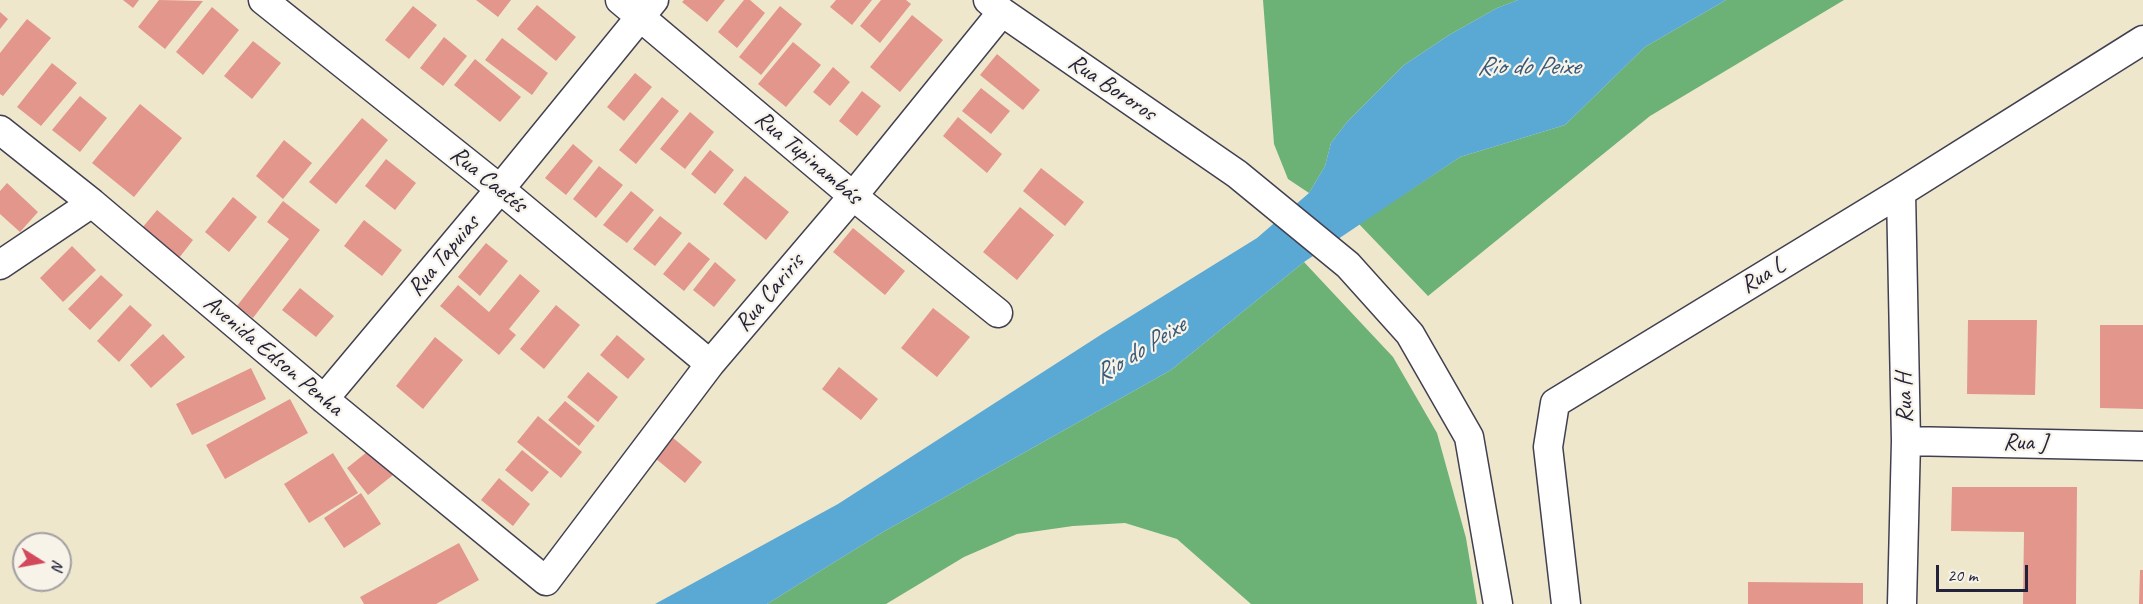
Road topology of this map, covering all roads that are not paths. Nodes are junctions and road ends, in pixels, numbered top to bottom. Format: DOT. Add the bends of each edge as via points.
graph roads {
  1 [pos="263,0"];
  2 [pos="638,6"];
  3 [pos="995,6"];
  4 [pos="2143,40"];
  5 [pos="0,130"];
  6 [pos="500,189"];
  7 [pos="1901,192"];
  8 [pos="853,196"];
  9 [pos="92,203"];
  10 [pos="0,265"];
  11 [pos="998,313"];
  12 [pos="710,364"];
  13 [pos="324,399"];
  14 [pos="1906,441"];
  15 [pos="2143,446"];
  16 [pos="546,581"];
  17 [pos="1498,604"];
  18 [pos="1566,604"];
  19 [pos="1902,604"];
  1 -- 6 [label="street, Rua Caetés"];
  2 -- 6 [label="street, Rua Tapuias"];
  2 -- 8 [label="street, Rua Tupinambás"];
  3 -- 8 [label="street, Rua Cariris"];
  3 -- 17 [label="street, Rua Bororos" via="1237,174 1348,265 1410,334 1469,437"];
  4 -- 7 [label="street, Rua L"];
  5 -- 9 [label="street, Avenida Edson Penha"];
  6 -- 12 [label="street, Rua Caetés"];
  6 -- 13 [label="street, Rua Tapuias"];
  7 -- 14 [label="street, Rua H"];
  7 -- 18 [label="street, Rua L" via="1555,403 1548,447"];
  8 -- 11 [label="street, Rua Tupinambás"];
  8 -- 12 [label="street, Rua Cariris"];
  9 -- 10 [label="street"];
  9 -- 13 [label="street, Avenida Edson Penha"];
  12 -- 16 [label="street, Rua Cariris"];
  13 -- 16 [label="street, Avenida Edson Penha"];
  14 -- 15 [label="street, Rua J"];
  14 -- 19 [label="street, Rua H"];
}
